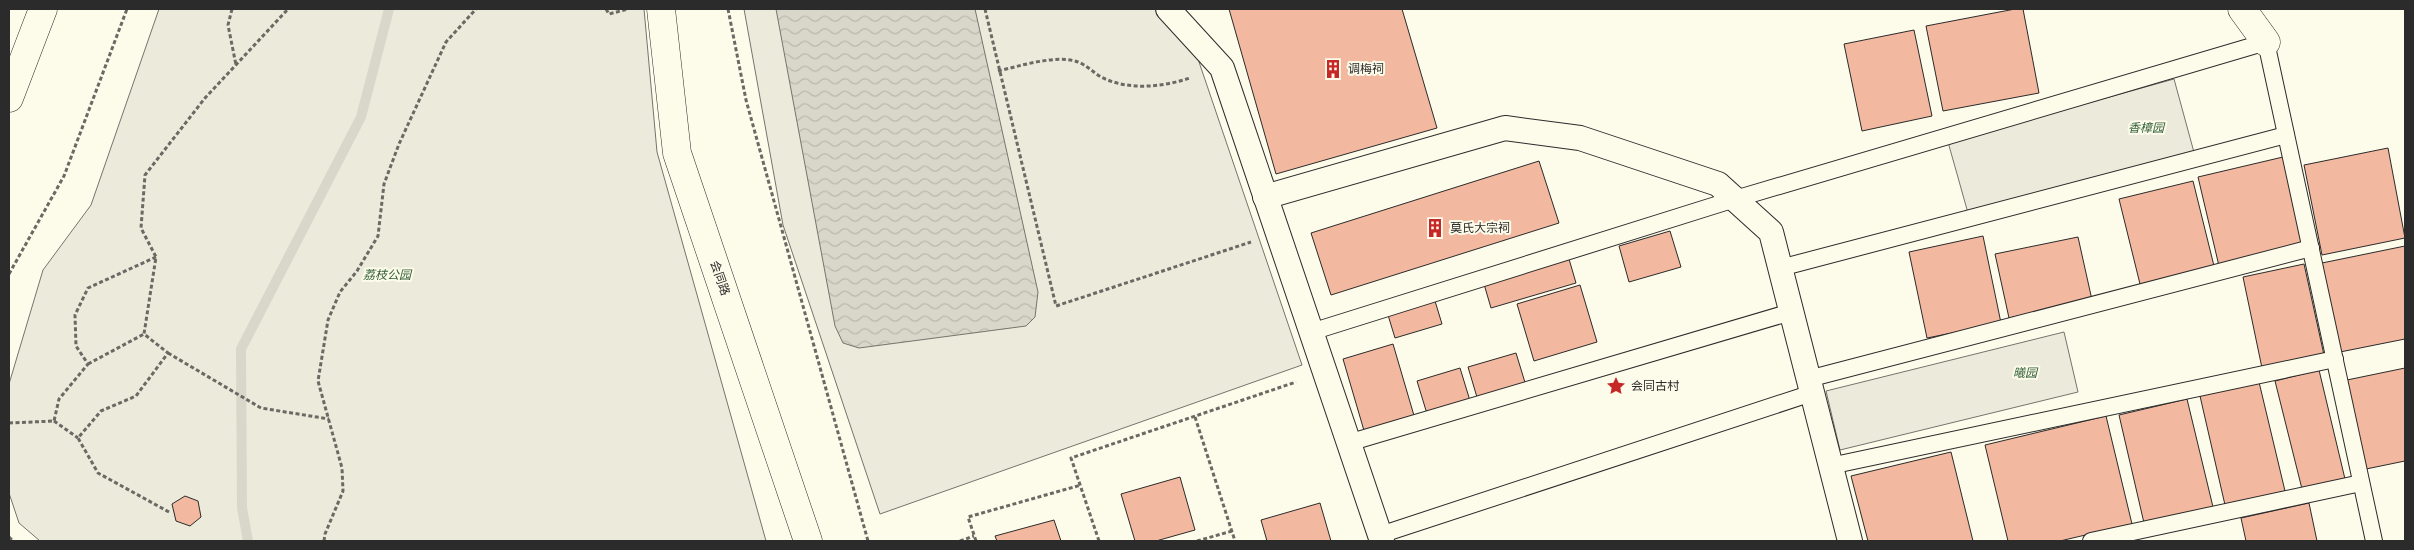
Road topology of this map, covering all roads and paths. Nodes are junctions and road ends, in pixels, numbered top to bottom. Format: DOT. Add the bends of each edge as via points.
graph roads {
  1 [pos="43,9"];
  2 [pos="127,9"];
  3 [pos="232,9"];
  4 [pos="288,9"];
  5 [pos="476,9"];
  6 [pos="606,9"];
  7 [pos="628,9"];
  8 [pos="661,9"];
  9 [pos="728,9"];
  10 [pos="985,9"];
  11 [pos="1168,9"];
  12 [pos="2242,9"];
  13 [pos="2266,42"];
  14 [pos="236,66"];
  15 [pos="1222,68"];
  16 [pos="998,70"];
  17 [pos="9,98"];
  18 [pos="2286,136"];
  19 [pos="1266,197"];
  20 [pos="1735,199"];
  21 [pos="1277,233"];
  22 [pos="2311,248"];
  23 [pos="156,256"];
  24 [pos="1780,268"];
  25 [pos="9,274"];
  26 [pos="1791,312"];
  27 [pos="1311,332"];
  28 [pos="144,334"];
  29 [pos="168,353"];
  30 [pos="2335,358"];
  31 [pos="88,364"];
  32 [pos="1325,372"];
  33 [pos="1810,386"];
  34 [pos="1195,416"];
  35 [pos="329,419"];
  36 [pos="54,421"];
  37 [pos="9,423"];
  38 [pos="78,438"];
  39 [pos="1348,443"];
  40 [pos="1830,466"];
  41 [pos="2361,483"];
  42 [pos="1081,485"];
  43 [pos="169,512"];
  44 [pos="1232,531"];
  45 [pos="974,536"];
  46 [pos="9,537"];
  47 [pos="1381,538"];
  48 [pos="1844,540"];
  49 [pos="14,541"];
  50 [pos="324,541"];
  51 [pos="808,541"];
  52 [pos="868,541"];
  53 [pos="960,541"];
  54 [pos="976,541"];
  55 [pos="1099,541"];
  56 [pos="1197,541"];
  57 [pos="1235,541"];
  58 [pos="2091,541"];
  59 [pos="2374,541"];
  1 -- 17 [label="street"];
  2 -- 25 [label="path" via="64,176"];
  3 -- 14 [label="path" via="228,25"];
  4 -- 14 [label="path"];
  5 -- 35 [label="path" via="446,42 384,184 378,236 340,292 328,320 318,381"];
  6 -- 7 [label="path" via="609,14"];
  8 -- 51 [label="street, 会同路" via="677,153"];
  9 -- 52 [label="path" via="746,100"];
  10 -- 16 [label="path"];
  11 -- 15 [label="street"];
  12 -- 13 [label="street"];
  13 -- 18 [label="lane"];
  13 -- 20 [label="lane"];
  14 -- 23 [label="path" via="205,98 145,175 141,228"];
  15 -- 16 [label="path" via="1168,85 1136,87 1102,78 1077,62 1053,60"];
  15 -- 19 [label="street"];
  16 -- 21 [label="path" via="1056,306"];
  18 -- 22 [label="lane"];
  18 -- 24 [label="lane"];
  19 -- 20 [label="street" via="1505,128 1580,138 1718,184"];
  19 -- 21 [label="street"];
  20 -- 24 [label="street" via="1771,232"];
  20 -- 27 [label="lane"];
  21 -- 27 [label="street"];
  22 -- 30 [label="lane"];
  22 -- 33 [label="lane"];
  23 -- 28 [label="path"];
  23 -- 31 [label="path" via="88,288 75,315 76,346"];
  24 -- 26 [label="street"];
  26 -- 33 [label="street"];
  26 -- 39 [label="lane"];
  27 -- 32 [label="street"];
  28 -- 29 [label="path"];
  28 -- 31 [label="path"];
  29 -- 35 [label="path" via="261,408"];
  29 -- 38 [label="path" via="136,396 101,411"];
  30 -- 40 [label="lane"];
  30 -- 41 [label="lane"];
  31 -- 36 [label="path" via="58,398"];
  32 -- 34 [label="path"];
  32 -- 39 [label="street"];
  33 -- 40 [label="street"];
  33 -- 47 [label="lane"];
  34 -- 42 [label="path" via="1071,458"];
  34 -- 44 [label="path"];
  35 -- 50 [label="path" via="342,468 343,491"];
  36 -- 37 [label="path"];
  36 -- 38 [label="path"];
  38 -- 43 [label="path" via="98,473"];
  39 -- 47 [label="street"];
  40 -- 48 [label="street"];
  41 -- 58 [label="lane"];
  41 -- 59 [label="lane"];
  42 -- 45 [label="path" via="968,517"];
  42 -- 55 [label="path"];
  44 -- 56 [label="path"];
  44 -- 57 [label="path"];
  45 -- 53 [label="path"];
  45 -- 54 [label="path"];
  46 -- 49 [label="path"];
}
